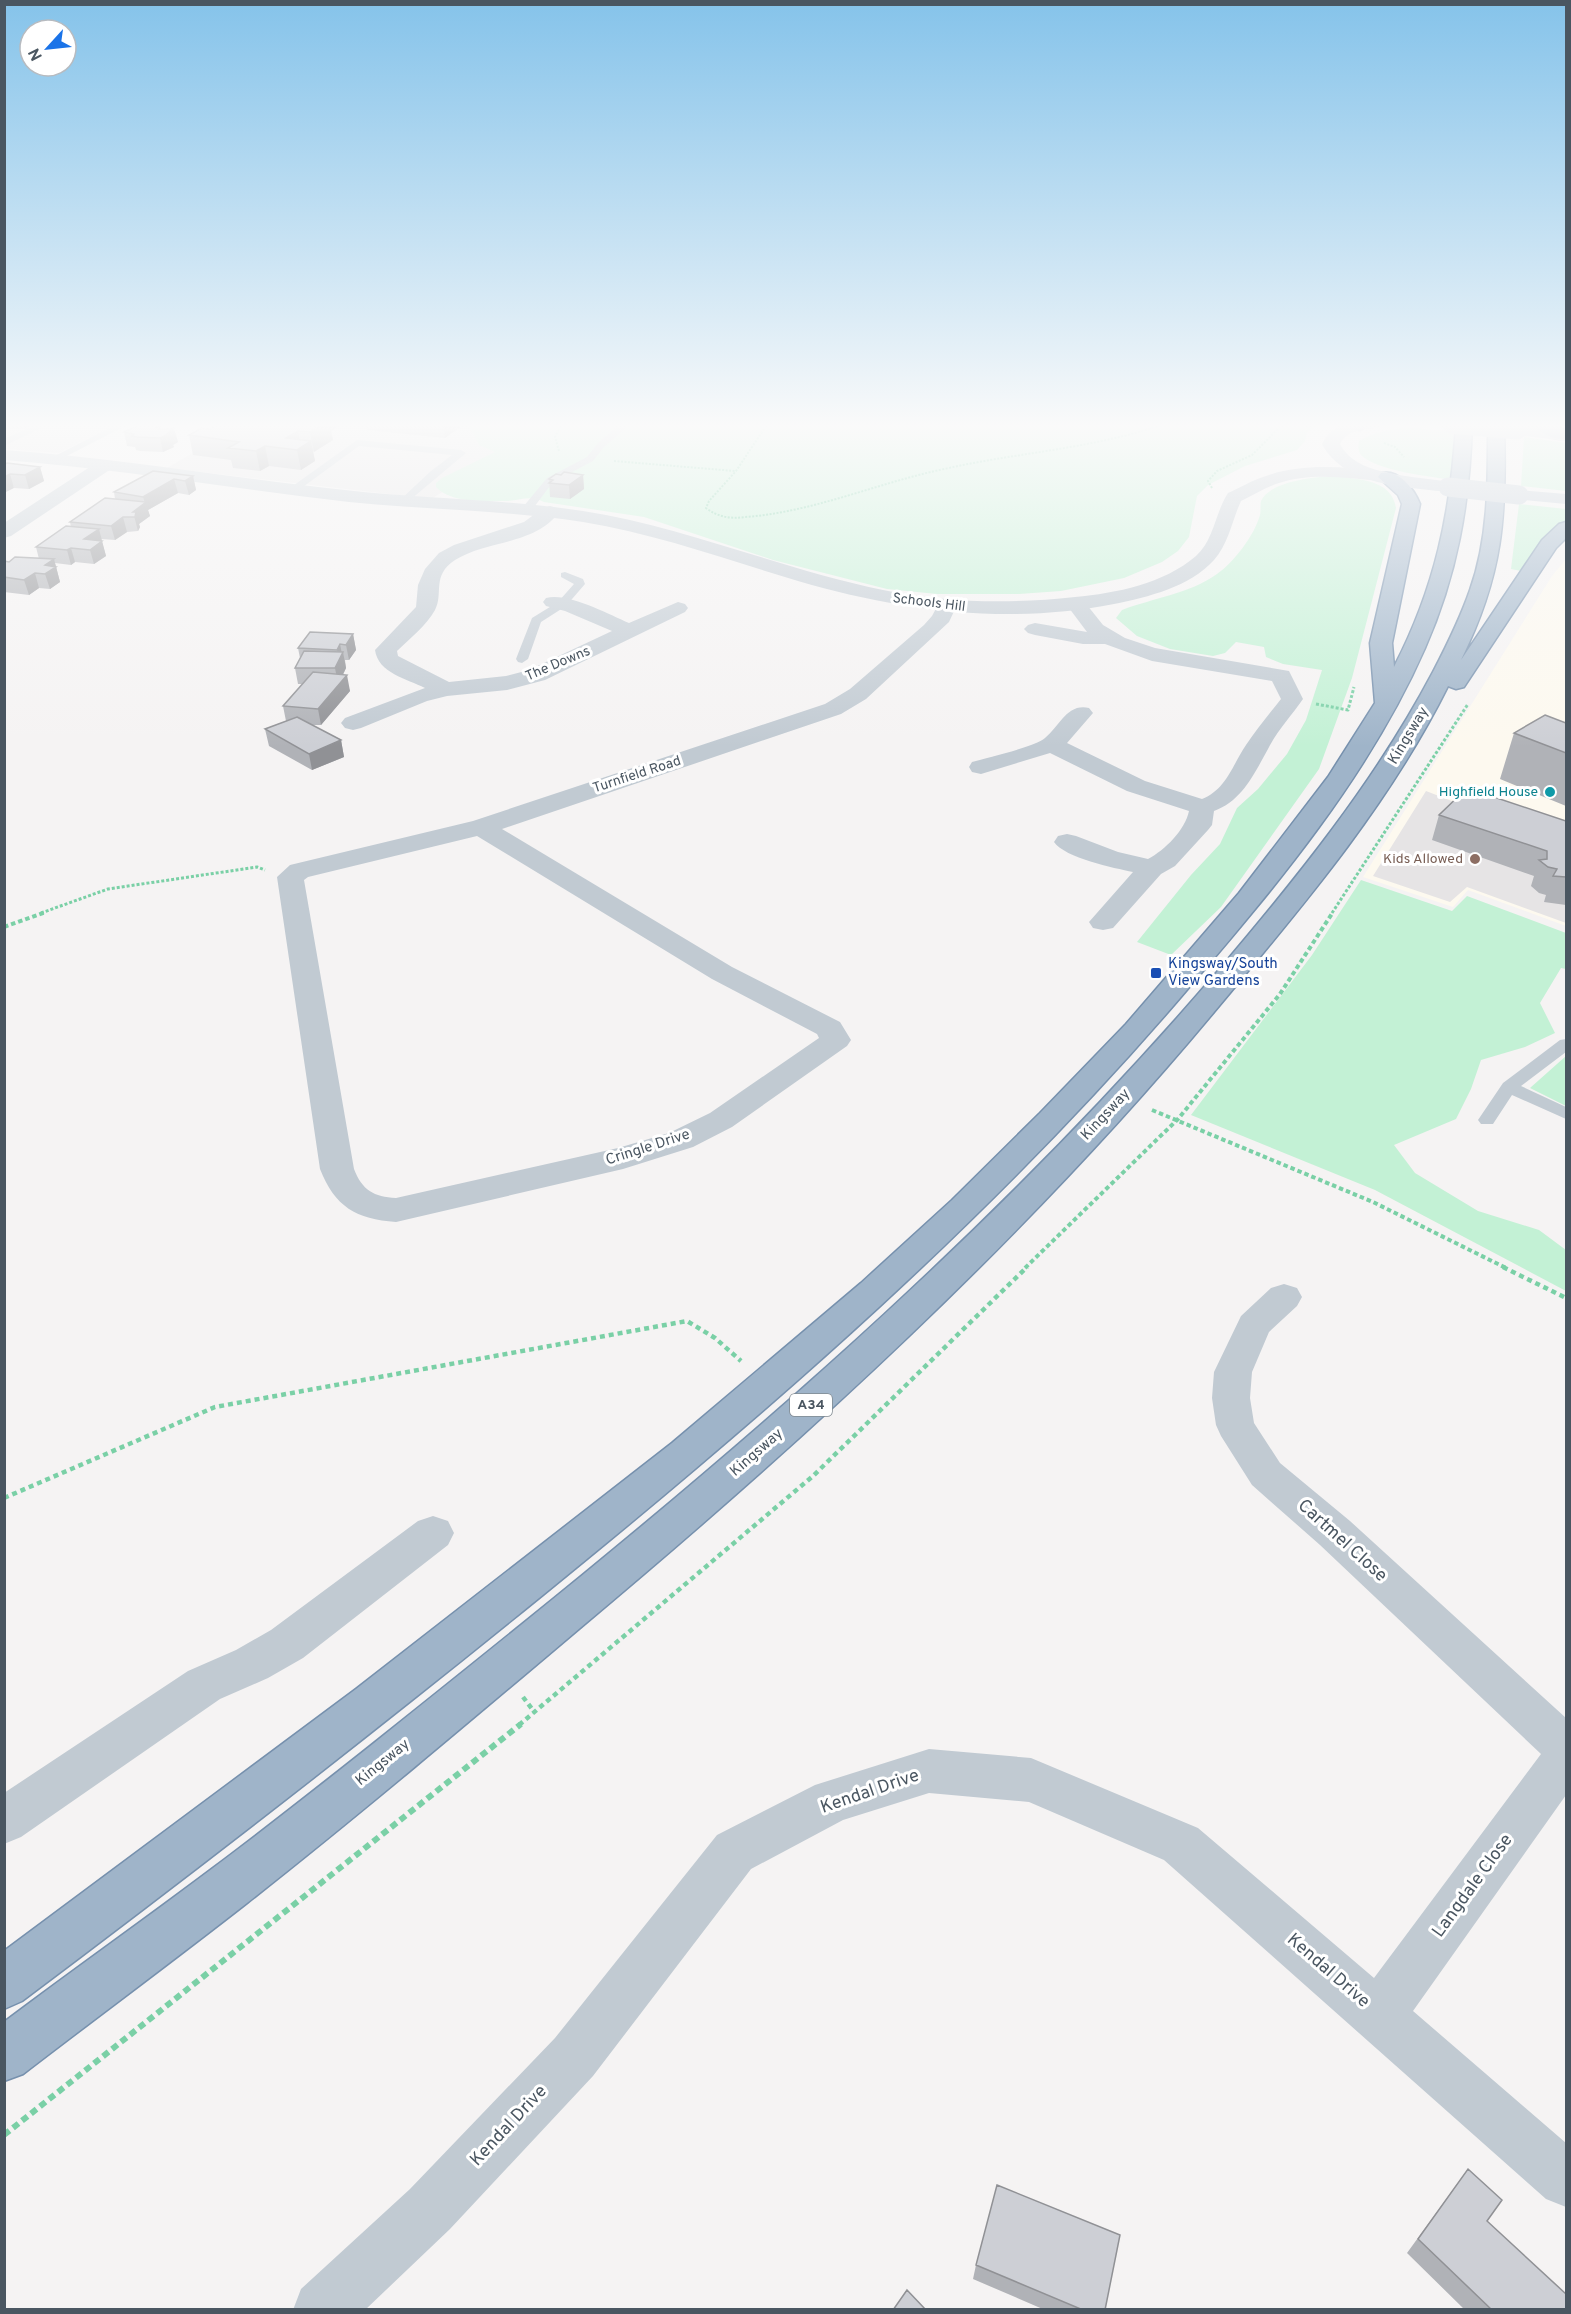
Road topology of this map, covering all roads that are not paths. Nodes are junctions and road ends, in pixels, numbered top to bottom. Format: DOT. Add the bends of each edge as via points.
graph roads {
  1 [pos="514,531"];
  2 [pos="651,531"];
  3 [pos="1222,531"];
  4 [pos="1405,531"];
  5 [pos="1455,531"];
  6 [pos="1492,531"];
  7 [pos="1563,531"];
  8 [pos="565,575"];
  9 [pos="557,603"];
  10 [pos="1076,604"];
  11 [pos="946,607"];
  12 [pos="678,608"];
  13 [pos="1035,629"];
  14 [pos="630,631"];
  15 [pos="1108,638"];
  16 [pos="522,659"];
  17 [pos="446,689"];
  18 [pos="1386,704"];
  19 [pos="1081,713"];
  20 [pos="1423,714"];
  21 [pos="353,723"];
  22 [pos="1052,745"];
  23 [pos="981,767"];
  24 [pos="1202,807"];
  25 [pos="481,827"];
  26 [pos="1066,842"];
  27 [pos="1152,868"];
  28 [pos="290,877"];
  29 [pos="1103,922"];
  30 [pos="1566,1044"];
  31 [pos="1509,1087"];
  32 [pos="1566,1114"];
  33 [pos="1486,1120"];
  34 [pos="1284,1297"];
  35 [pos="433,1533"];
  36 [pos="1566,1748"];
  37 [pos="1566,1758"];
  38 [pos="4,1821"];
  39 [pos="4,1983"];
  40 [pos="1379,2014"];
  41 [pos="4,2055"];
  42 [pos="1566,2179"];
  43 [pos="322,2310"];
  1 -- 17 [label="street" via="484,540 441,562 431,573 426,608 386,650 393,664"];
  2 -- 11 [label="street, Schools Hill" via="883,597"];
  3 -- 10 [label="street, Schools Hill" via="1217,544 1194,567 1163,583"];
  4 -- 18 [label="highway" via="1381,643"];
  5 -- 18 [label="highway, A34" via="1432,607"];
  6 -- 20 [label="highway, Kingsway / A34" via="1483,582"];
  7 -- 20 [label="highway" via="1549,544 1473,659"];
  8 -- 9 [label="lane" via="579,581"];
  9 -- 14 [label="street"];
  9 -- 16 [label="lane" via="536,621"];
  10 -- 11 [label="street, Schools Hill"];
  10 -- 15 [label="street"];
  11 -- 25 [label="street, Turnfield Road" via="931,629 847,703"];
  12 -- 14 [label="street, The Downs"];
  13 -- 15 [label="street" via="1083,638"];
  14 -- 17 [label="street, The Downs" via="537,675 507,683"];
  15 -- 24 [label="street" via="1152,654 1241,659 1281,676 1292,699 1236,783 1219,801"];
  17 -- 21 [label="street, The Downs"];
  18 -- 39 [label="highway, A34" via="1322,804 1169,995 1005,1166 902,1265 769,1385 615,1514 210,1831"];
  19 -- 22 [label="street"];
  20 -- 41 [label="highway, Kingsway / A34" via="1359,815 1202,1011 939,1288 649,1547 235,1882"];
  22 -- 23 [label="street"];
  22 -- 24 [label="street" via="1136,786"];
  24 -- 27 [label="street" via="1199,825 1166,860"];
  25 -- 28 [label="street, Turnfield Road" via="299,871"];
  25 -- 28 [label="street, Cringle Drive" via="722,973 829,1028 836,1040 722,1120 681,1140 623,1158 396,1210 381,1210 346,1191 337,1169"];
  26 -- 27 [label="street" via="1119,862"];
  27 -- 29 [label="street"];
  30 -- 31 [label="lane"];
  31 -- 32 [label="lane"];
  31 -- 33 [label="lane"];
  34 -- 36 [label="street, Cartmel Close" via="1254,1325 1233,1372 1235,1425 1266,1473"];
  35 -- 38 [label="street" via="287,1644 204,1685"];
  37 -- 40 [label="street, Langdale Close"];
  40 -- 42 [label="street, Kendal Drive"];
  40 -- 43 [label="street, Kendal Drive" via="1180,1844 1031,1780 929,1771 832,1801 734,1852 574,2057 430,2209"];
}
